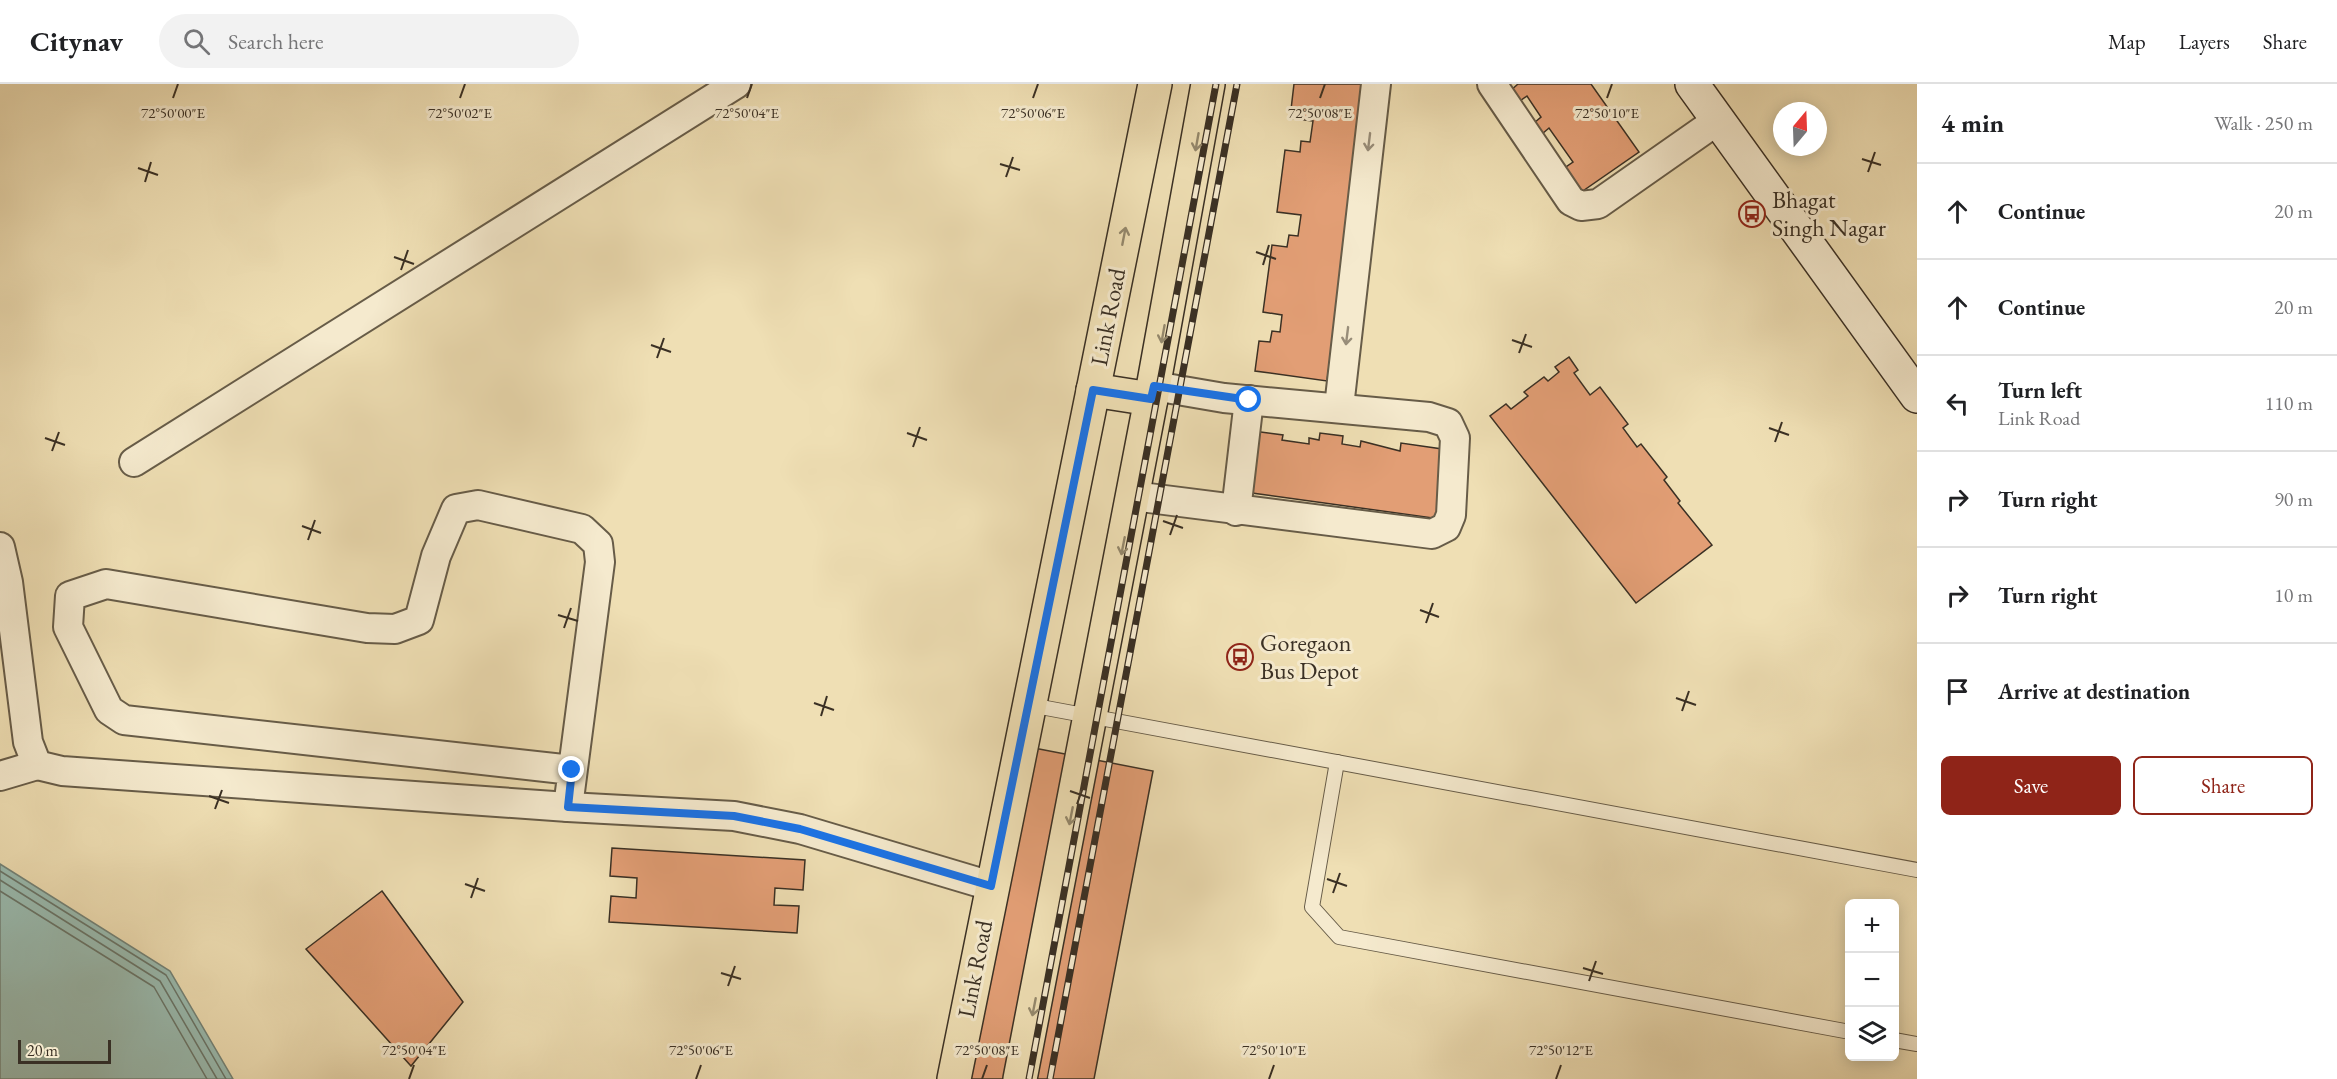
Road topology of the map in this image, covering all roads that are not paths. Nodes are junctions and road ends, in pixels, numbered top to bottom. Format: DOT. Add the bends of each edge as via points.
graph roads {
  1 [pos="736,84"];
  2 [pos="1155,84"];
  3 [pos="1208,84"];
  4 [pos="1376,84"];
  5 [pos="1492,84"];
  6 [pos="1692,84"];
  7 [pos="1718,120"];
  8 [pos="1093,390"];
  9 [pos="1152,393"];
  10 [pos="1917,396"];
  11 [pos="1249,400"];
  12 [pos="1339,407"];
  13 [pos="134,462"];
  14 [pos="1133,496"];
  15 [pos="1236,511"];
  16 [pos="0,547"];
  17 [pos="1030,705"];
  18 [pos="1090,717"];
  19 [pos="1337,762"];
  20 [pos="37,765"];
  21 [pos="572,770"];
  22 [pos="0,776"];
  23 [pos="568,807"];
  24 [pos="1917,870"];
  25 [pos="991,886"];
  26 [pos="1845,1031"];
  27 [pos="1899,1041"];
  28 [pos="1917,1044"];
  29 [pos="954,1079"];
  30 [pos="1020,1079"];
  1 -- 13 [label="street"];
  8 -- 2 [label="main road, Link Road, one-way"];
  3 -- 9 [label="main road, one-way"];
  4 -- 12 [label="street, one-way"];
  5 -- 7 [label="street" via="1571,201 1581,206 1598,204"];
  6 -- 7 [label="street"];
  7 -- 10 [label="street"];
  8 -- 9 [label="main road"];
  8 -- 17 [label="main road, Link Road"];
  9 -- 11 [label="street"];
  9 -- 14 [label="main road"];
  11 -- 12 [label="street"];
  11 -- 15 [label="street"];
  12 -- 15 [label="street" via="1429,417 1448,423 1455,438 1451,516 1446,527 1432,534"];
  14 -- 15 [label="street"];
  14 -- 18 [label="main road, one-way"];
  16 -- 20 [label="street" via="28,742"];
  17 -- 18 [label="lane"];
  17 -- 25 [label="main road, Link Road"];
  18 -- 19 [label="lane"];
  18 -- 30 [label="main road, one-way"];
  19 -- 24 [label="lane"];
  19 -- 26 [label="lane" via="1312,907 1339,937"];
  20 -- 22 [label="street"];
  20 -- 23 [label="street" via="62,771"];
  21 -- 21 [label="street" via="600,562 598,544 582,529 478,505 456,509 436,556 419,620 395,629 367,628 106,584 70,596 68,627 109,710 124,720"];
  21 -- 23 [label="street"];
  23 -- 25 [label="street" via="734,816 800,829"];
  25 -- 29 [label="main road, Link Road"];
  27 -- 28 [label="lane"];
}
